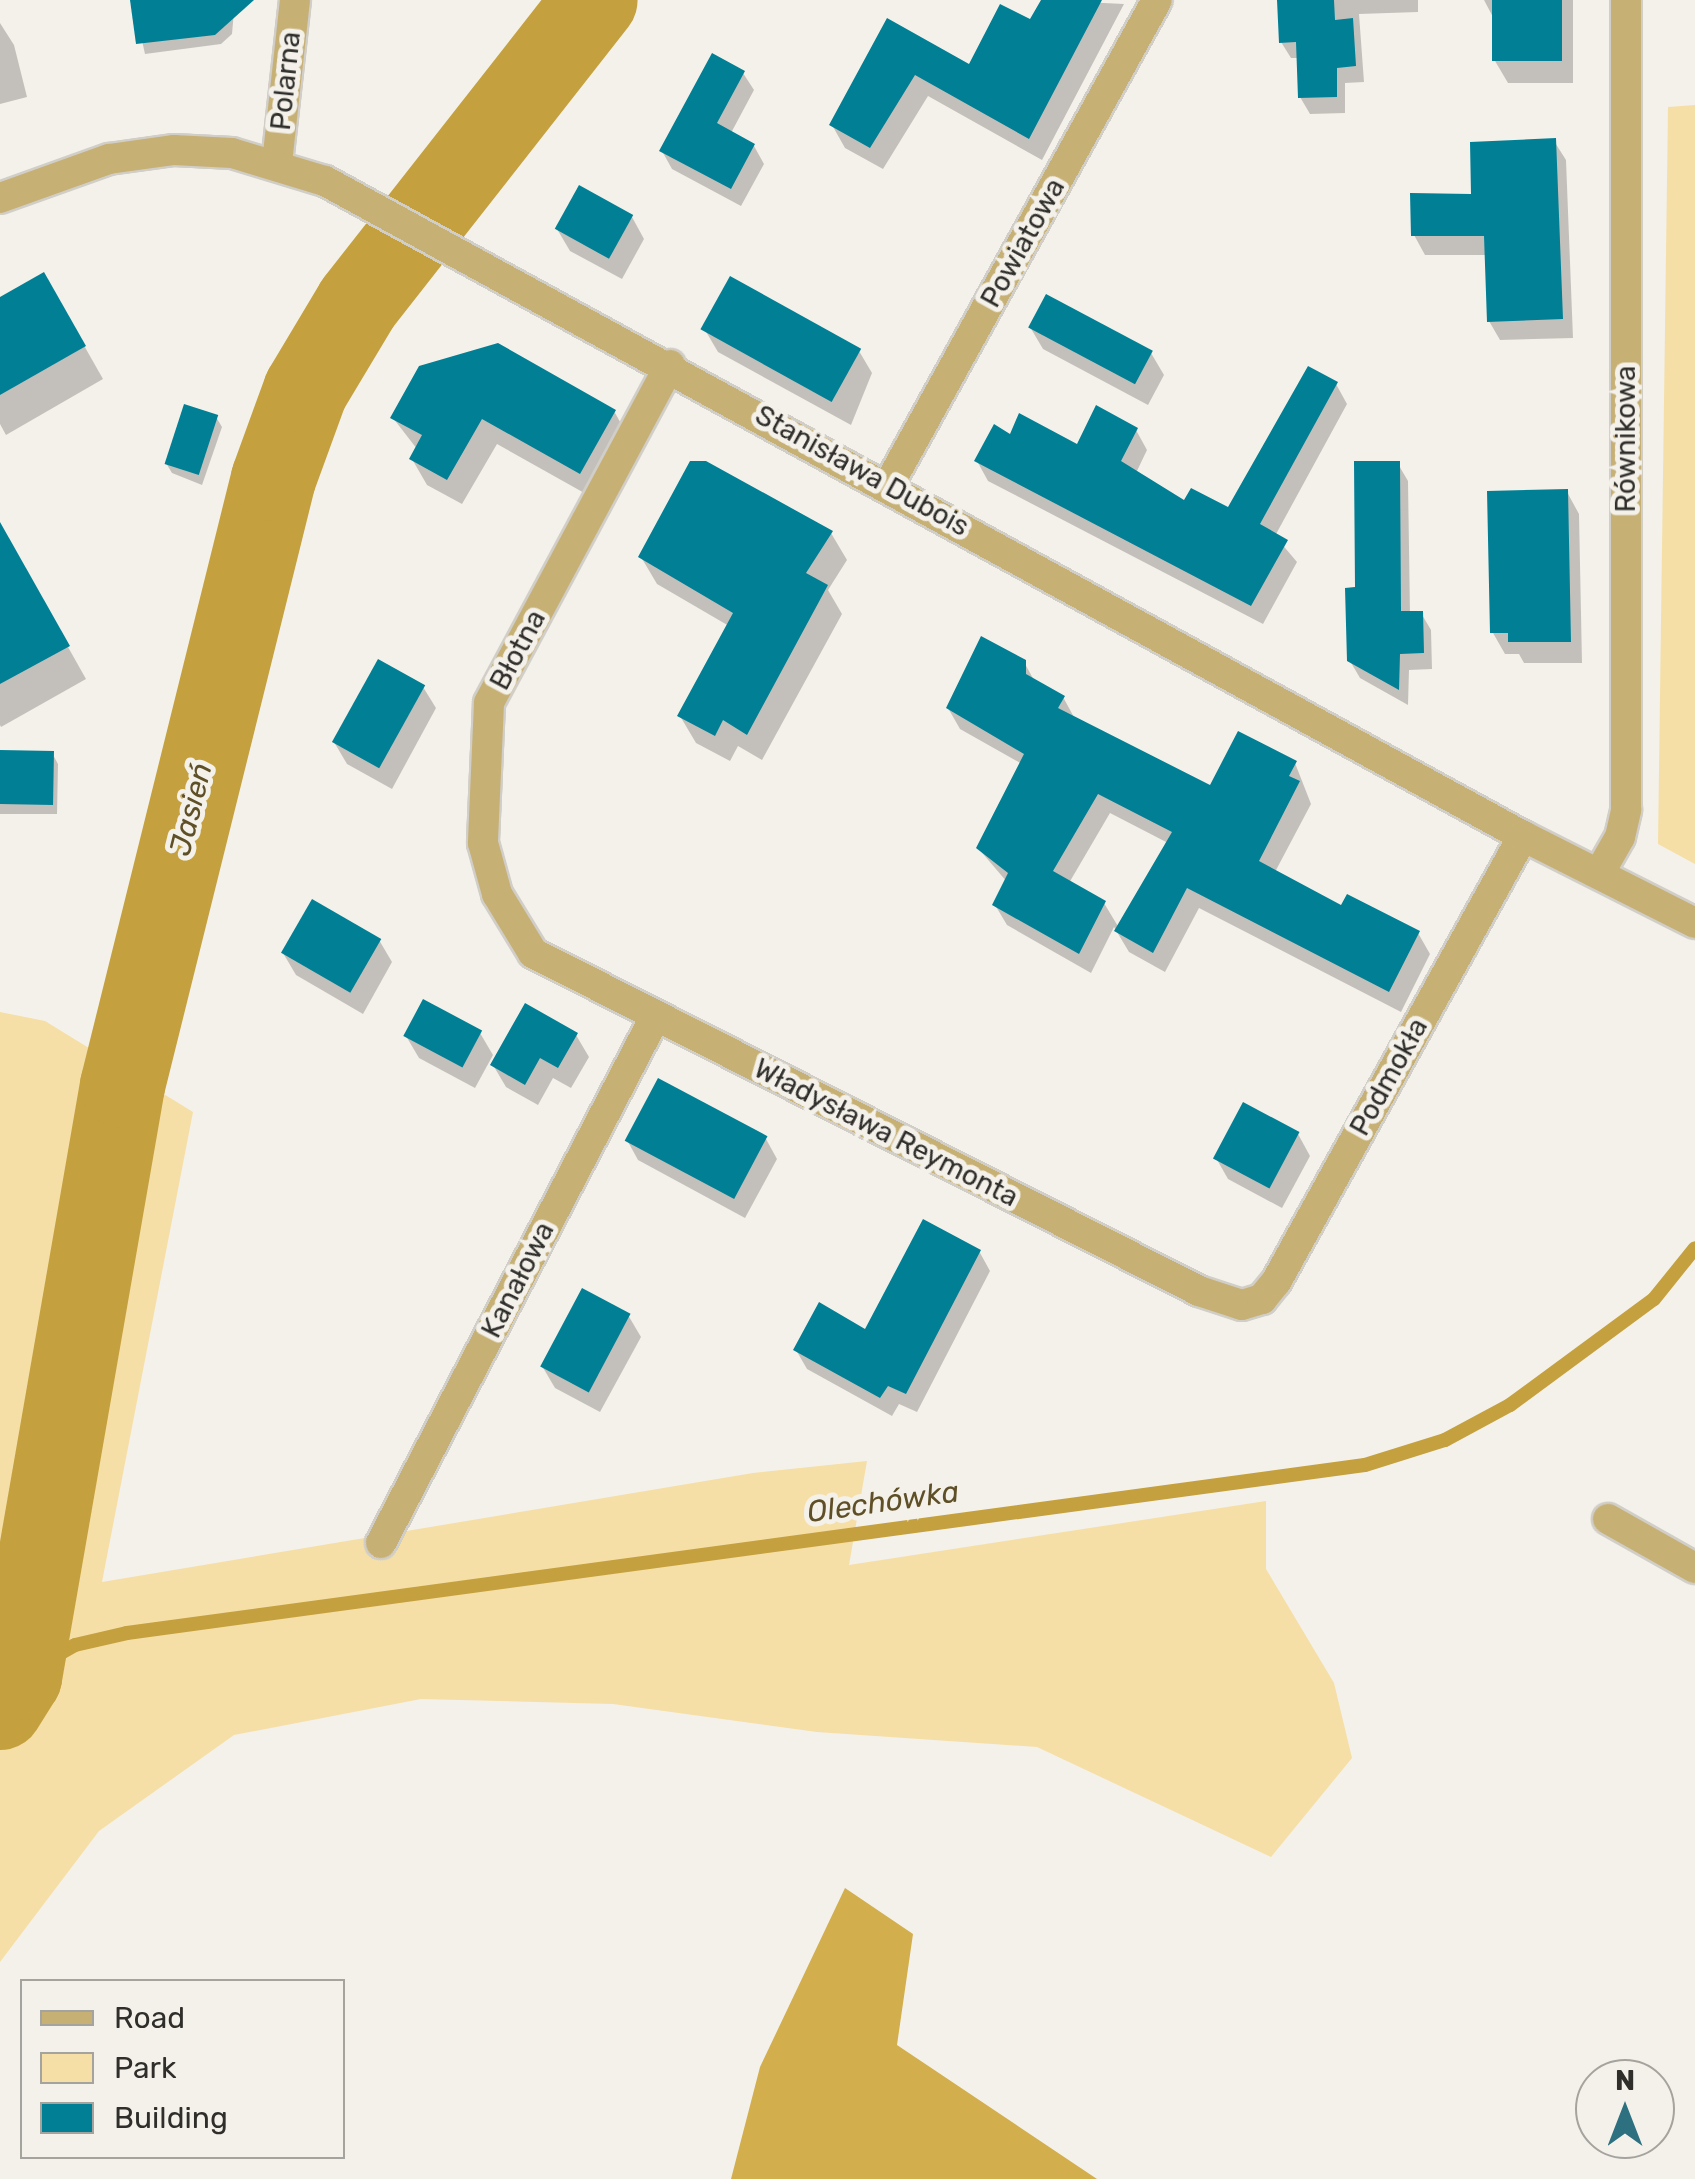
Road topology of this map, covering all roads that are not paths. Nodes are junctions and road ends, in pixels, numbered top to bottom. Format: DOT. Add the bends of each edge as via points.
graph roads {
  1 [pos="295,0"];
  2 [pos="1157,0"];
  3 [pos="1626,0"];
  4 [pos="277,162"];
  5 [pos="0,198"];
  6 [pos="670,365"];
  7 [pos="888,486"];
  8 [pos="1523,836"];
  9 [pos="1600,872"];
  10 [pos="1695,923"];
  11 [pos="533,953"];
  12 [pos="655,1016"];
  13 [pos="1242,1305"];
  14 [pos="1608,1519"];
  15 [pos="381,1543"];
  16 [pos="1695,1568"];
  1 -- 4 [label="street, Polarna"];
  2 -- 7 [label="street, Powiatowa"];
  3 -- 9 [label="street, Równikowa" via="1626,810 1620,838"];
  4 -- 5 [label="street, Stanisława Dubois" via="232,153 142,153"];
  4 -- 6 [label="street, Stanisława Dubois" via="370,202"];
  6 -- 7 [label="street, Stanisława Dubois"];
  6 -- 11 [label="street, Błotna" via="489,703 483,843 497,894"];
  7 -- 8 [label="street, Stanisława Dubois"];
  8 -- 9 [label="street, Stanisława Dubois"];
  8 -- 13 [label="street, Podmokła" via="1276,1282 1262,1300"];
  9 -- 10 [label="street, Stanisława Dubois"];
  11 -- 12 [label="street, Władysława Reymonta"];
  12 -- 13 [label="street, Władysława Reymonta" via="1199,1291"];
  12 -- 15 [label="street, Kanałowa"];
  14 -- 16 [label="street"];
}
